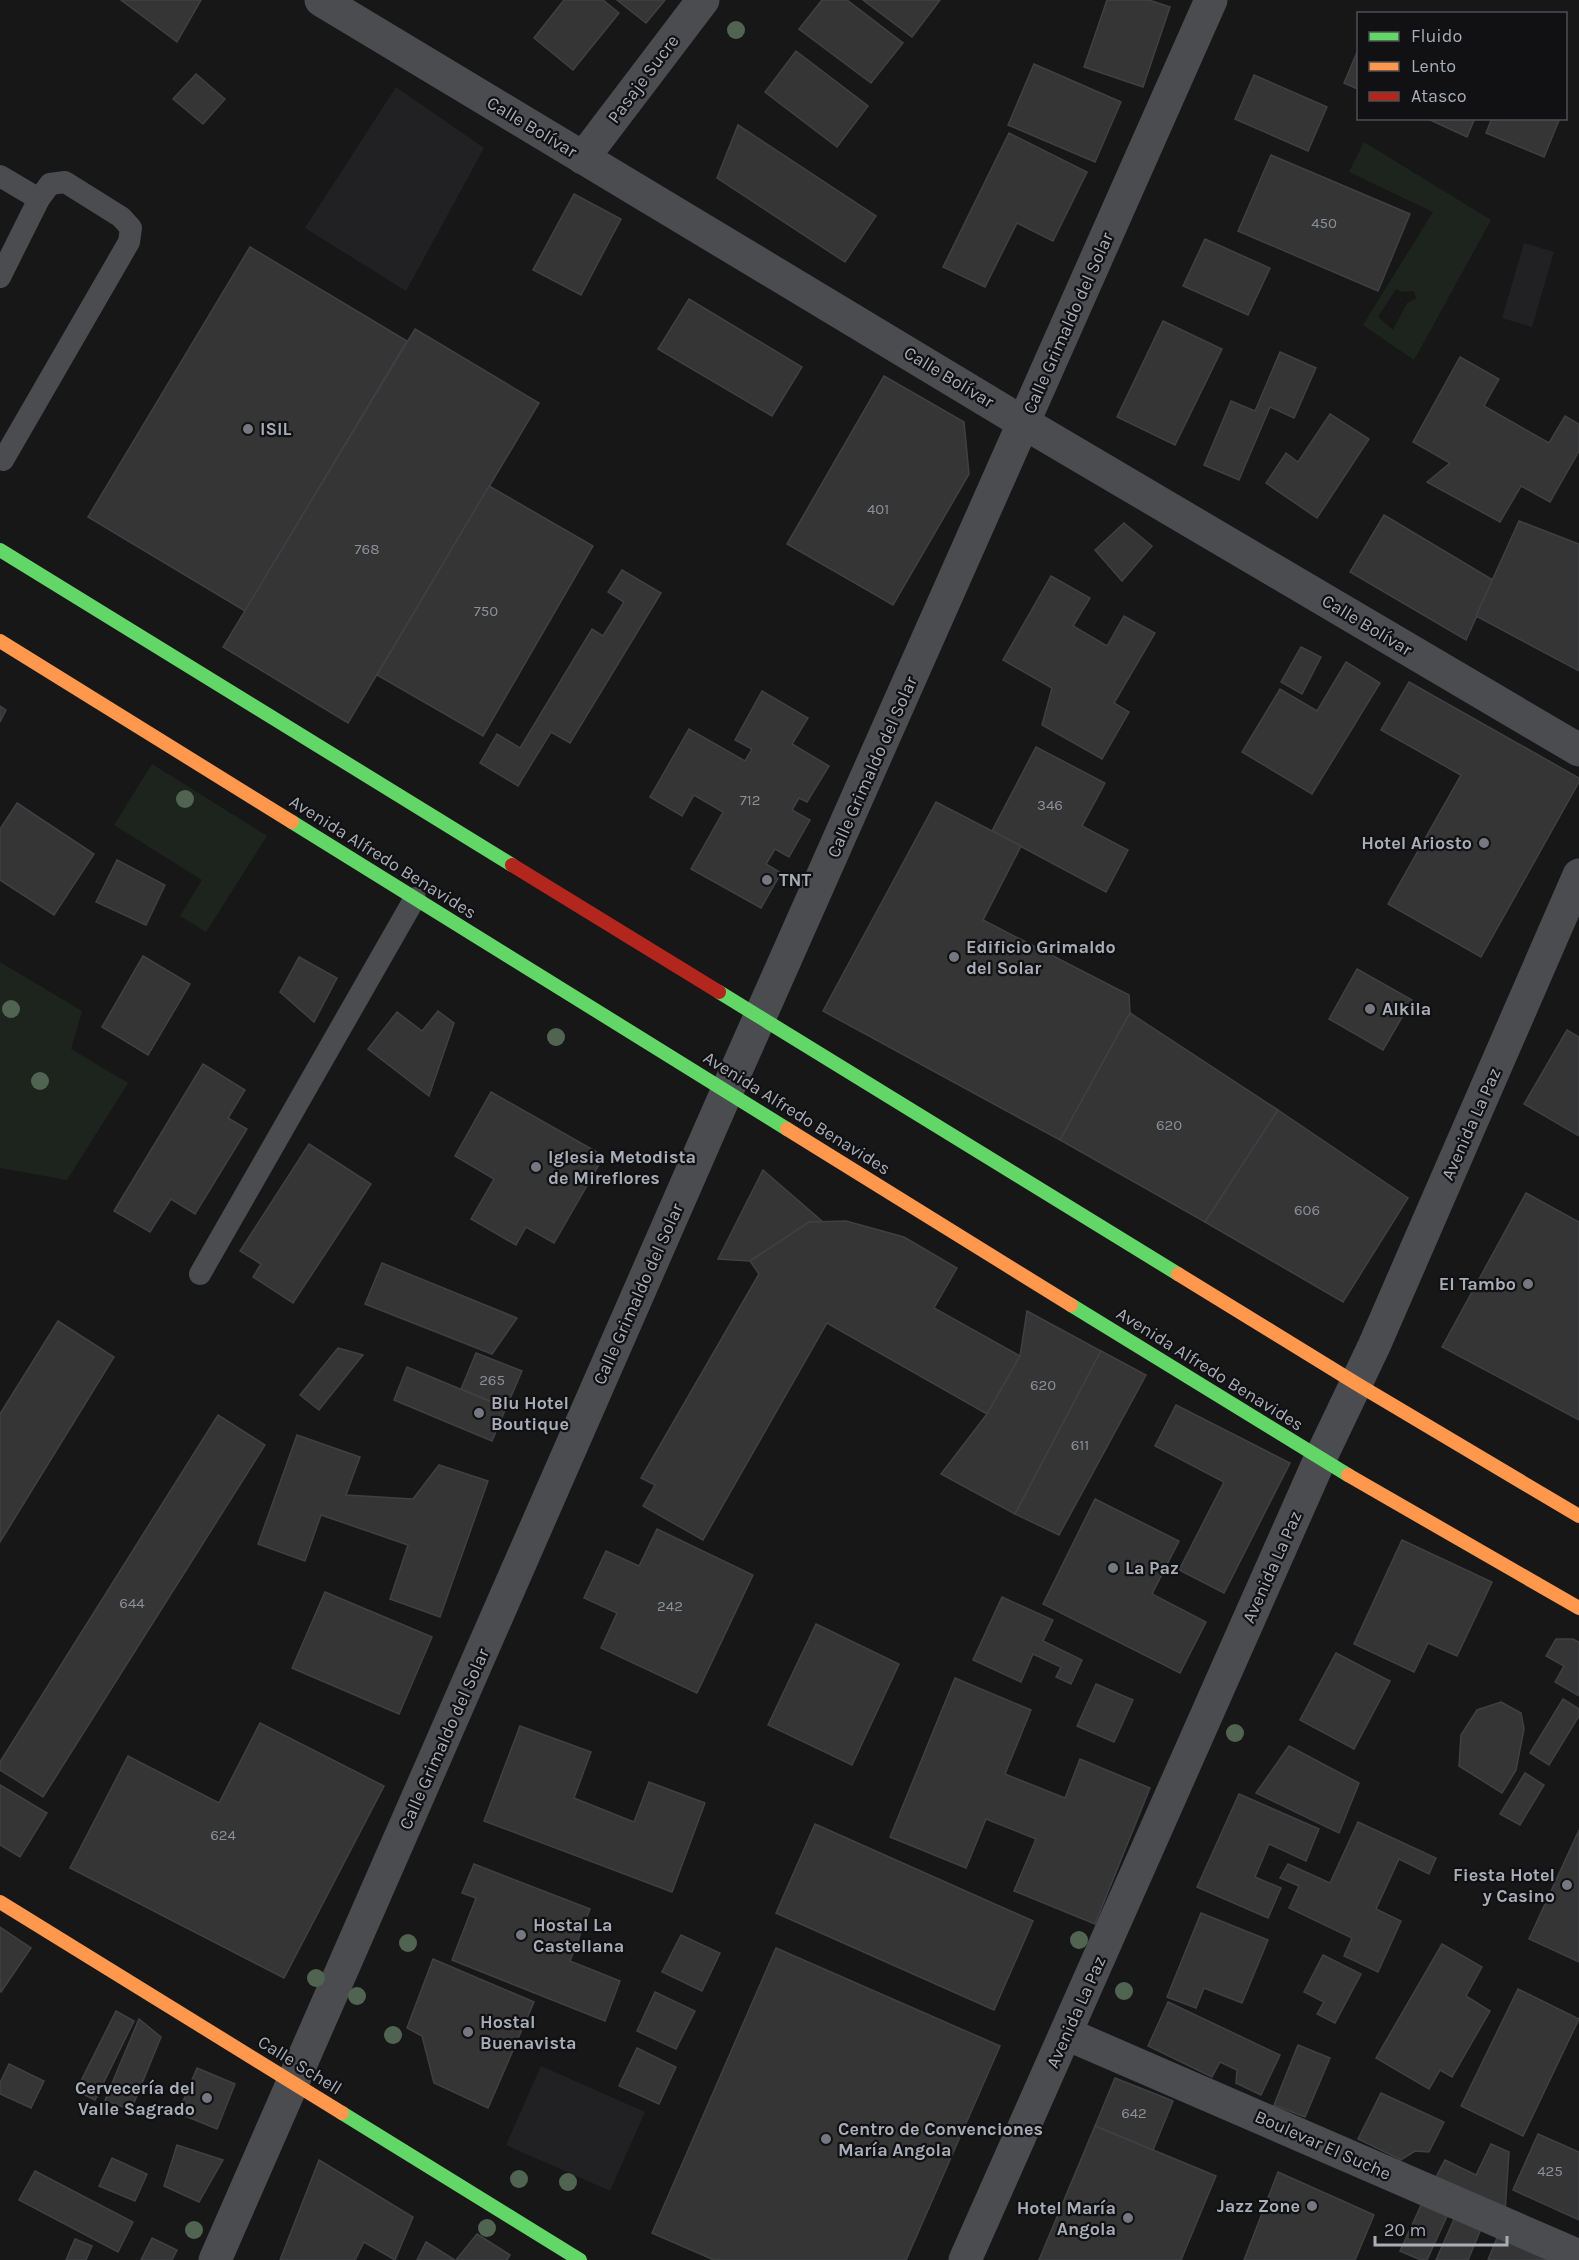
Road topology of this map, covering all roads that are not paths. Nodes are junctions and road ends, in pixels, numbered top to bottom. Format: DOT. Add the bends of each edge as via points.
graph roads {
  1 [pos="321,0"];
  2 [pos="703,0"];
  3 [pos="1211,0"];
  4 [pos="583,158"];
  5 [pos="0,176"];
  6 [pos="39,199"];
  7 [pos="0,277"];
  8 [pos="1024,423"];
  9 [pos="3,460"];
  10 [pos="0,550"];
  11 [pos="0,641"];
  12 [pos="1579,750"];
  13 [pos="1579,875"];
  14 [pos="415,898"];
  15 [pos="761,1016"];
  16 [pos="727,1091"];
  17 [pos="200,1274"];
  18 [pos="1357,1383"];
  19 [pos="1320,1459"];
  20 [pos="1579,1516"];
  21 [pos="1579,1608"];
  22 [pos="0,1902"];
  23 [pos="1067,2034"];
  24 [pos="293,2082"];
  25 [pos="1579,2256"];
  26 [pos="215,2260"];
  27 [pos="580,2260"];
  28 [pos="965,2260"];
  1 -- 4 [label="street, Calle Bolívar"];
  2 -- 4 [label="street, Pasaje Sucre"];
  3 -- 8 [label="street, Calle Grimaldo del Solar"];
  4 -- 8 [label="street, Calle Bolívar"];
  5 -- 6 [label="lane"];
  6 -- 7 [label="lane"];
  6 -- 9 [label="lane" via="50,184 65,182 121,217 131,228 129,242"];
  8 -- 12 [label="street, Calle Bolívar"];
  8 -- 15 [label="street, Calle Grimaldo del Solar"];
  10 -- 15 [label="main road"];
  11 -- 14 [label="main road, Avenida Alfredo Benavides"];
  13 -- 18 [label="street, Avenida La Paz"];
  14 -- 16 [label="main road, Avenida Alfredo Benavides"];
  14 -- 17 [label="lane"];
  15 -- 16 [label="street, Calle Grimaldo del Solar"];
  15 -- 18 [label="main road"];
  16 -- 19 [label="main road, Avenida Alfredo Benavides"];
  16 -- 24 [label="street, Calle Grimaldo del Solar"];
  18 -- 19 [label="street, Avenida La Paz"];
  18 -- 20 [label="main road"];
  19 -- 21 [label="main road, Avenida Alfredo Benavides"];
  19 -- 23 [label="street, Avenida La Paz"];
  22 -- 24 [label="main road, Calle Schell"];
  23 -- 25 [label="street, Boulevar El Suche"];
  23 -- 28 [label="street, Avenida La Paz"];
  24 -- 26 [label="street, Calle Grimaldo del Solar"];
  24 -- 27 [label="main road, Calle Schell"];
}
